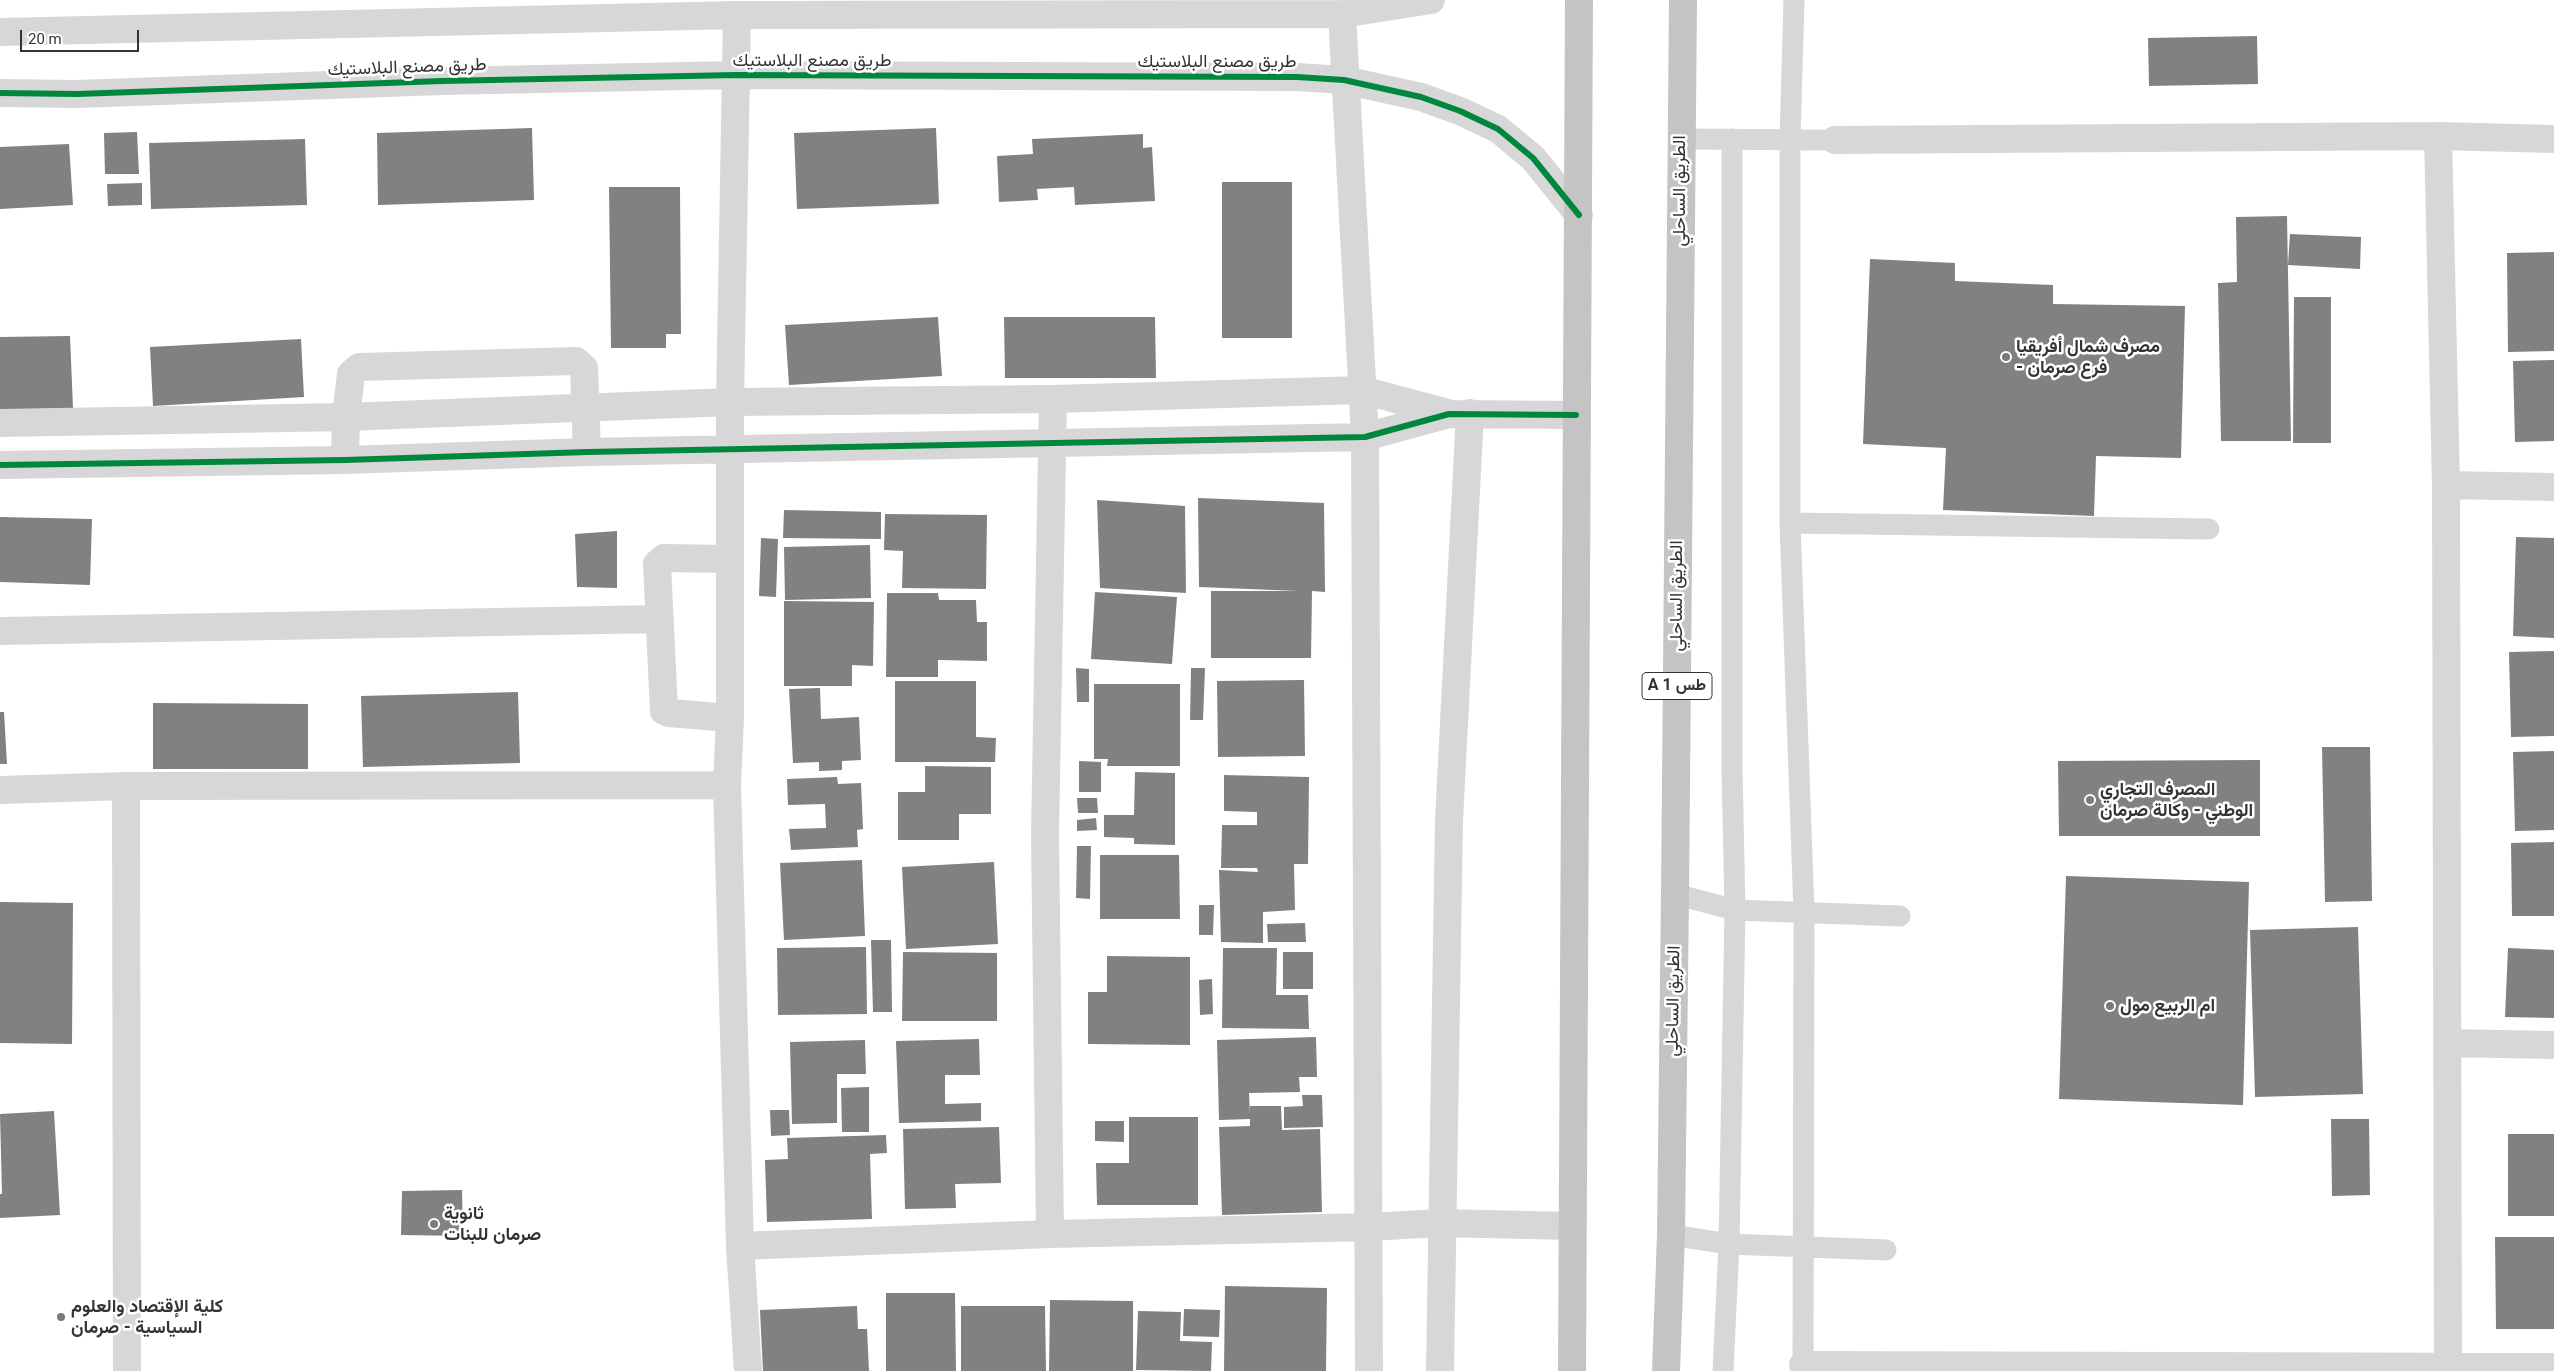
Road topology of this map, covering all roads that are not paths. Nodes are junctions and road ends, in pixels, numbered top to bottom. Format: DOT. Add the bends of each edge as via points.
graph roads {
  1 [pos="1431,0"];
  2 [pos="1579,0"];
  3 [pos="1682,0"];
  4 [pos="1794,0"];
  5 [pos="1342,14"];
  6 [pos="737,15"];
  7 [pos="0,32"];
  8 [pos="736,75"];
  9 [pos="1344,80"];
  10 [pos="0,93"];
  11 [pos="2438,136"];
  12 [pos="1680,139"];
  13 [pos="1732,139"];
  14 [pos="2554,139"];
  15 [pos="1790,140"];
  16 [pos="1835,140"];
  17 [pos="1579,216"];
  18 [pos="1362,390"];
  19 [pos="1053,399"];
  20 [pos="730,402"];
  21 [pos="585,406"];
  22 [pos="1460,413"];
  23 [pos="1576,415"];
  24 [pos="346,417"];
  25 [pos="0,422"];
  26 [pos="1365,437"];
  27 [pos="1053,444"];
  28 [pos="730,449"];
  29 [pos="587,452"];
  30 [pos="345,460"];
  31 [pos="0,465"];
  32 [pos="2446,485"];
  33 [pos="2554,487"];
  34 [pos="1790,523"];
  35 [pos="2209,529"];
  36 [pos="730,559"];
  37 [pos="660,619"];
  38 [pos="0,630"];
  39 [pos="730,718"];
  40 [pos="727,785"];
  41 [pos="126,786"];
  42 [pos="0,790"];
  43 [pos="1675,894"];
  44 [pos="1735,910"];
  45 [pos="1804,912"];
  46 [pos="1900,916"];
  47 [pos="2448,1043"];
  48 [pos="2554,1045"];
  49 [pos="1440,1223"];
  50 [pos="1571,1226"];
  51 [pos="1369,1227"];
  52 [pos="1050,1234"];
  53 [pos="1671,1235"];
  54 [pos="1729,1244"];
  55 [pos="740,1246"];
  56 [pos="1802,1248"];
  57 [pos="1886,1250"];
  58 [pos="2554,1367"];
  59 [pos="1803,1368"];
  60 [pos="2448,1369"];
  61 [pos="127,1371"];
  62 [pos="748,1371"];
  63 [pos="1369,1371"];
  64 [pos="1440,1371"];
  65 [pos="1572,1371"];
  66 [pos="1666,1371"];
  67 [pos="1724,1371"];
  1 -- 5 [label="street"];
  2 -- 17 [label="highway"];
  3 -- 12 [label="highway, الطريق الساحلي / A 1 طس"];
  4 -- 15 [label="lane"];
  5 -- 6 [label="street"];
  5 -- 9 [label="street"];
  6 -- 7 [label="street"];
  6 -- 8 [label="street"];
  8 -- 9 [label="street, طريق مصنع البلاستيك" via="1297,77"];
  8 -- 10 [label="street, طريق مصنع البلاستيك" via="77,94"];
  8 -- 20 [label="street"];
  9 -- 17 [label="street, طريق مصنع البلاستيك" via="1421,97 1498,129 1533,158"];
  9 -- 18 [label="street"];
  11 -- 14 [label="street"];
  11 -- 16 [label="street"];
  11 -- 32 [label="street"];
  12 -- 13 [label="lane"];
  12 -- 43 [label="highway, الطريق الساحلي / A 1 طس"];
  13 -- 15 [label="lane"];
  13 -- 44 [label="lane"];
  15 -- 16 [label="lane"];
  15 -- 34 [label="lane"];
  17 -- 23 [label="highway"];
  18 -- 19 [label="street"];
  18 -- 22 [label="street"];
  18 -- 26 [label="street"];
  19 -- 20 [label="street"];
  19 -- 27 [label="street"];
  20 -- 21 [label="street"];
  20 -- 28 [label="street"];
  21 -- 24 [label="street"];
  21 -- 24 [label="street" via="584,368 576,362 358,367 351,374"];
  21 -- 29 [label="street"];
  22 -- 23 [label="street"];
  22 -- 26 [label="street"];
  22 -- 49 [label="street"];
  23 -- 50 [label="highway"];
  24 -- 25 [label="street"];
  24 -- 30 [label="street"];
  26 -- 27 [label="street"];
  26 -- 51 [label="street"];
  27 -- 28 [label="street"];
  27 -- 52 [label="street" via="1045,835"];
  28 -- 29 [label="street"];
  28 -- 36 [label="street"];
  29 -- 30 [label="street"];
  30 -- 31 [label="street"];
  32 -- 33 [label="street"];
  32 -- 47 [label="street"];
  34 -- 35 [label="lane"];
  34 -- 45 [label="lane"];
  36 -- 37 [label="street" via="659,560"];
  36 -- 39 [label="street"];
  37 -- 38 [label="street"];
  37 -- 39 [label="street" via="664,711"];
  39 -- 40 [label="street"];
  40 -- 41 [label="street"];
  40 -- 55 [label="street"];
  41 -- 42 [label="street"];
  41 -- 61 [label="street"];
  43 -- 44 [label="lane"];
  43 -- 53 [label="highway, الطريق الساحلي / A 1 طس"];
  44 -- 45 [label="lane"];
  44 -- 54 [label="lane"];
  45 -- 46 [label="lane"];
  45 -- 56 [label="lane"];
  47 -- 48 [label="street"];
  47 -- 60 [label="street"];
  49 -- 50 [label="street"];
  49 -- 51 [label="street"];
  49 -- 64 [label="street"];
  50 -- 65 [label="highway"];
  51 -- 52 [label="street"];
  51 -- 63 [label="street"];
  52 -- 55 [label="street"];
  53 -- 54 [label="lane"];
  53 -- 66 [label="highway, الطريق الساحلي / A 1 طس"];
  54 -- 56 [label="lane"];
  54 -- 67 [label="lane"];
  55 -- 62 [label="street"];
  56 -- 57 [label="lane"];
  56 -- 59 [label="lane"];
  58 -- 60 [label="street"];
  59 -- 60 [label="street"];
}
